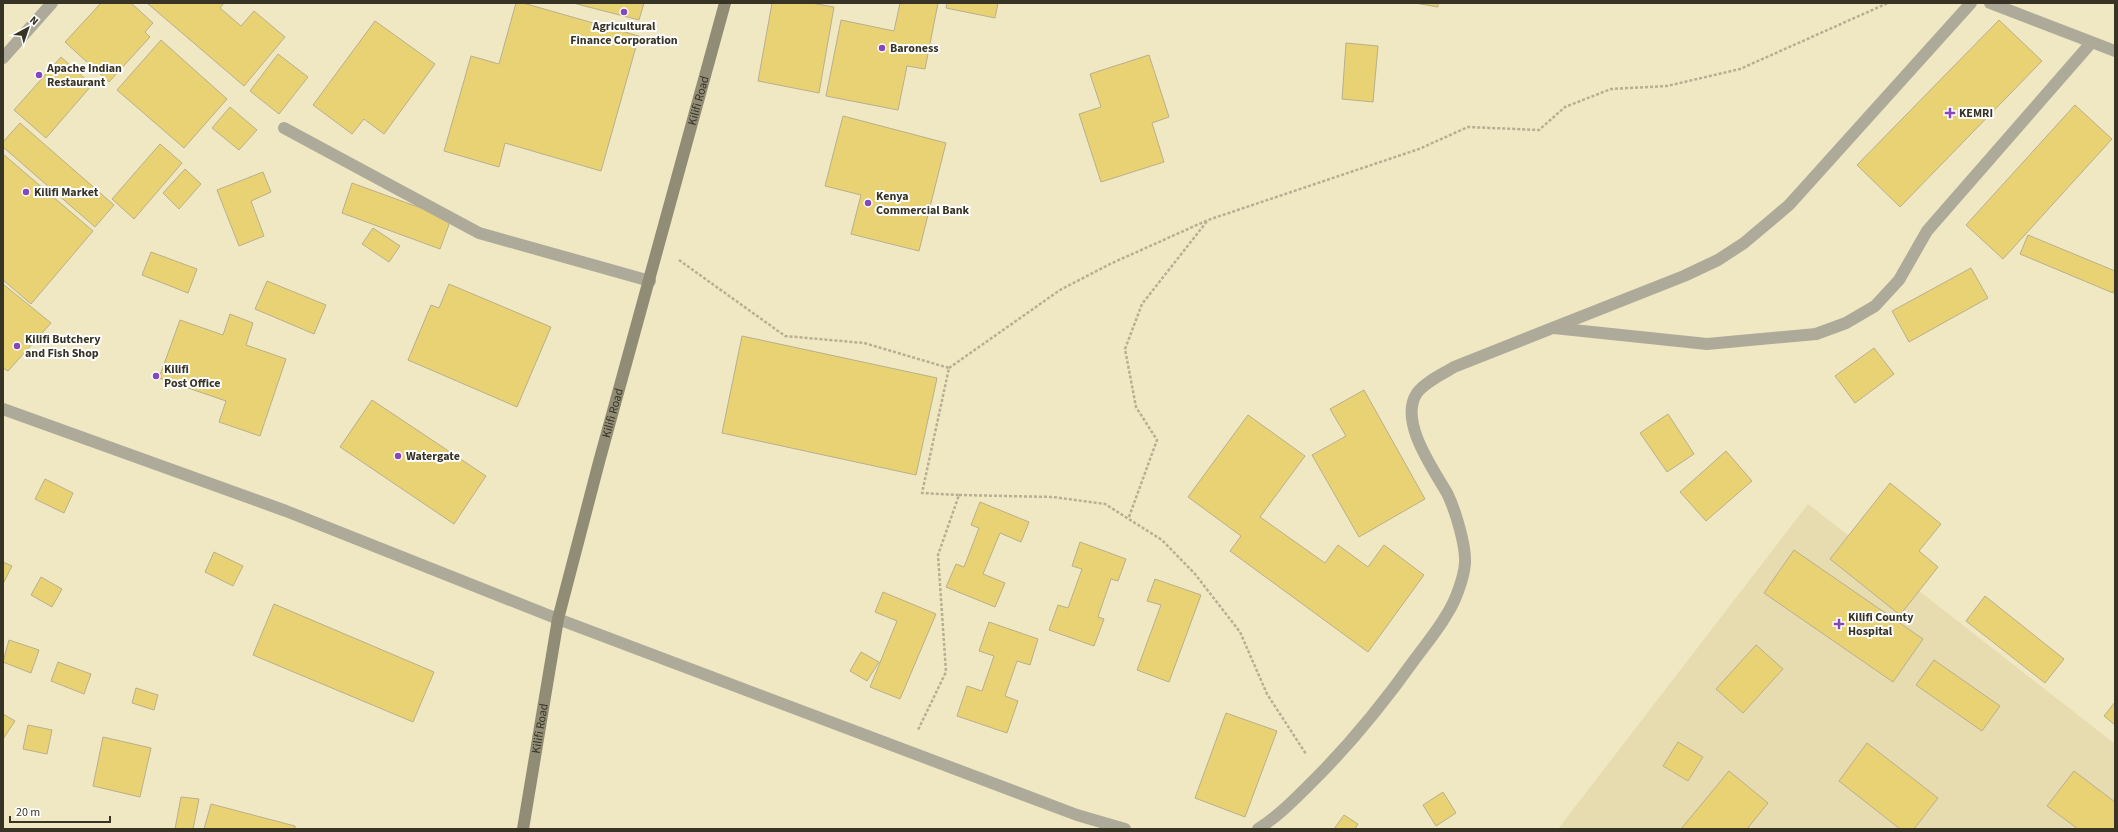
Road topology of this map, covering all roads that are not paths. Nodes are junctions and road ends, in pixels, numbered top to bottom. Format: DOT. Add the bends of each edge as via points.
graph roads {
  1 [pos="52,3"];
  2 [pos="725,3"];
  3 [pos="1971,3"];
  4 [pos="1990,3"];
  5 [pos="2091,43"];
  6 [pos="2115,51"];
  7 [pos="3,58"];
  8 [pos="284,128"];
  9 [pos="650,280"];
  10 [pos="1554,328"];
  11 [pos="3,409"];
  12 [pos="558,620"];
  13 [pos="523,829"];
  14 [pos="1125,829"];
  15 [pos="1258,829"];
  1 -- 7 [label="street"];
  2 -- 9 [label="street, Kilifi Road"];
  3 -- 10 [label="street" via="1789,205 1744,243 1718,260 1684,276"];
  4 -- 5 [label="street"];
  5 -- 6 [label="street"];
  5 -- 10 [label="street" via="1927,231 1899,280 1875,306 1846,323 1816,334 1707,344"];
  8 -- 9 [label="street" via="479,233"];
  9 -- 12 [label="street, Kilifi Road"];
  10 -- 15 [label="street" via="1454,367 1417,394 1412,409 1416,434 1423,455 1447,494 1461,534 1465,563 1456,595 1447,614 1381,707 1320,774 1275,818"];
  11 -- 12 [label="street" via="286,511"];
  12 -- 13 [label="street, Kilifi Road"];
  12 -- 14 [label="street" via="1077,815"];
}
